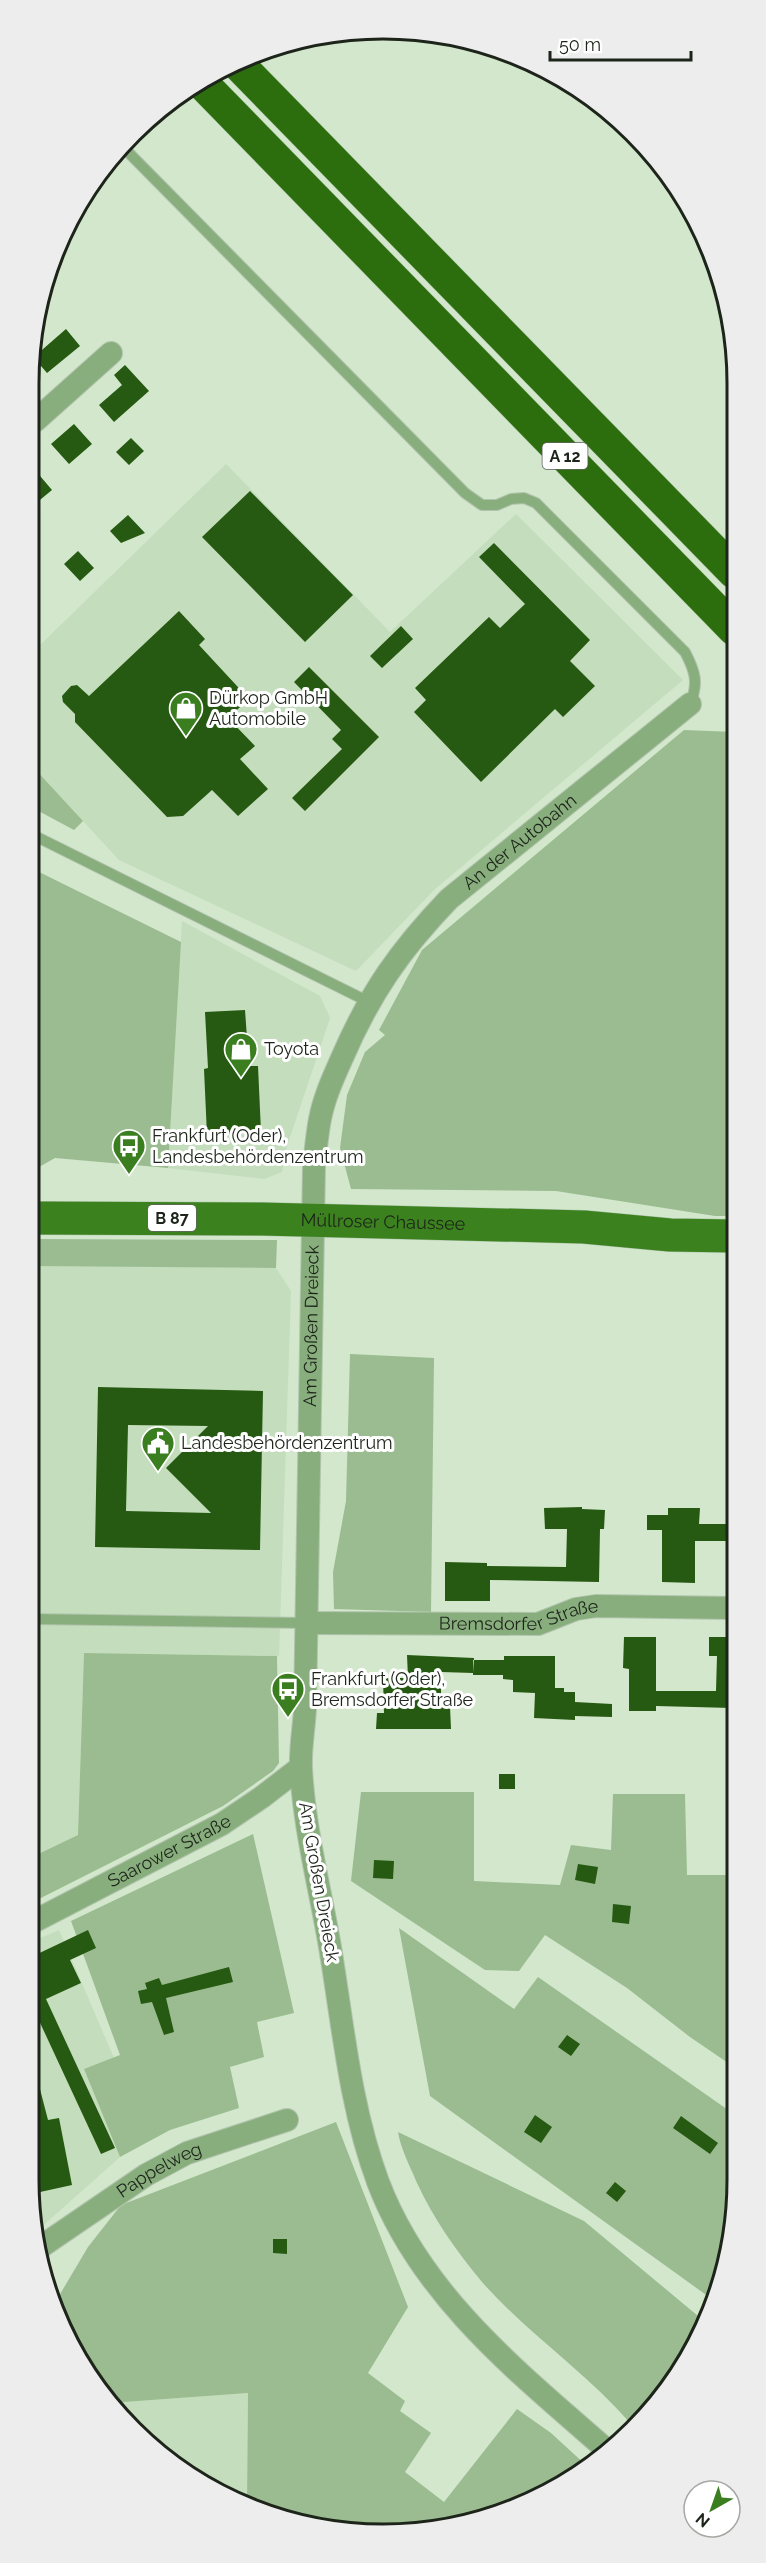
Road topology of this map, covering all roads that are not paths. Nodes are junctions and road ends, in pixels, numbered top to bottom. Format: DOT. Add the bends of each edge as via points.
graph roads {
  1 [pos="263,60"];
  2 [pos="243,69"];
  3 [pos="207,88"];
  4 [pos="128,152"];
  5 [pos="333,159"];
  6 [pos="111,353"];
  7 [pos="39,417"];
  8 [pos="727,565"];
  9 [pos="727,621"];
  10 [pos="690,704"];
  11 [pos="39,838"];
  12 [pos="369,1002"];
  13 [pos="39,1218"];
  14 [pos="312,1220"];
  15 [pos="727,1236"];
  16 [pos="727,1608"];
  17 [pos="39,1619"];
  18 [pos="306,1623"];
  19 [pos="301,1767"];
  20 [pos="39,1918"];
  21 [pos="287,2120"];
  22 [pos="45,2244"];
  23 [pos="602,2445"];
  1 -- 5 [label="highway"];
  2 -- 5 [label="highway, A 12"];
  3 -- 9 [label="highway, A 12"];
  4 -- 10 [label="lane" via="465,493 482,505 524,498 537,503 685,652 696,673 696,691"];
  5 -- 8 [label="highway, A 12"];
  6 -- 7 [label="street"];
  10 -- 12 [label="street, An der Autobahn" via="449,899 391,965"];
  11 -- 12 [label="lane"];
  12 -- 14 [label="street, An der Autobahn" via="330,1086 320,1118"];
  13 -- 14 [label="main road, Müllroser Chaussee / B 87"];
  14 -- 15 [label="main road, Müllroser Chaussee / B 87" via="585,1227"];
  14 -- 18 [label="street, Am Großen Dreieck"];
  16 -- 18 [label="street, Bremsdorfer Straße" via="596,1606 576,1609 538,1624"];
  17 -- 18 [label="lane"];
  18 -- 19 [label="street, Am Großen Dreieck"];
  19 -- 20 [label="street, Saarower Straße" via="222,1824"];
  19 -- 23 [label="street, Am Großen Dreieck" via="356,2103 378,2182 405,2237 441,2291 503,2358"];
  21 -- 22 [label="street, Pappelweg" via="187,2153 146,2175"];
}
